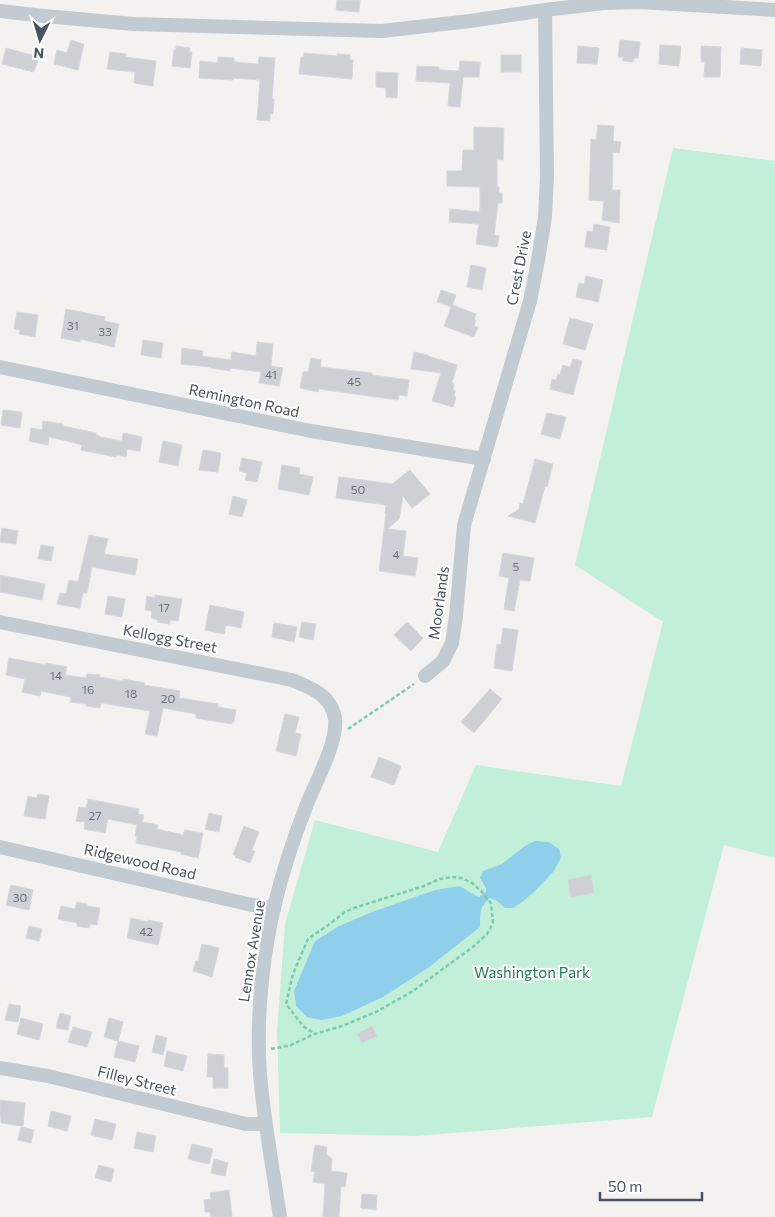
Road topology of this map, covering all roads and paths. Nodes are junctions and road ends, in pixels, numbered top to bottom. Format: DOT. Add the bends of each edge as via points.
graph roads {
  1 [pos="544,10"];
  2 [pos="775,10"];
  3 [pos="0,11"];
  4 [pos="0,367"];
  5 [pos="484,459"];
  6 [pos="464,525"];
  7 [pos="0,622"];
  8 [pos="425,676"];
  9 [pos="328,700"];
  10 [pos="357,723"];
  11 [pos="0,847"];
  12 [pos="274,908"];
  13 [pos="315,1034"];
  14 [pos="259,1051"];
  15 [pos="0,1068"];
  16 [pos="265,1124"];
  17 [pos="280,1217"];
  1 -- 2 [label="street" via="639,2"];
  1 -- 3 [label="street" via="382,31 134,24"];
  1 -- 5 [label="street, Crest Drive" via="545,217 530,301"];
  4 -- 5 [label="street, Remington Road" via="311,431"];
  5 -- 6 [label="street, Crest Drive"];
  6 -- 8 [label="street, Moorlands" via="452,643 444,661"];
  7 -- 9 [label="street, Kellogg Street" via="292,680 312,688"];
  8 -- 10 [label="path"];
  9 -- 12 [label="street, Lennox Avenue" via="335,717 334,735 291,849"];
  11 -- 12 [label="street, Ridgewood Road"];
  12 -- 14 [label="street, Lennox Avenue" via="262,988"];
  13 -- 13 [label="path" via="376,1012 412,991 474,946 490,929 491,903 472,882 453,877 440,879 354,908 308,939 293,974 286,1004 303,1026"];
  13 -- 14 [label="path" via="291,1044"];
  14 -- 16 [label="street, Lennox Avenue"];
  15 -- 16 [label="street, Filley Street" via="48,1076 246,1124"];
  16 -- 17 [label="street, Lennox Avenue"];
}
